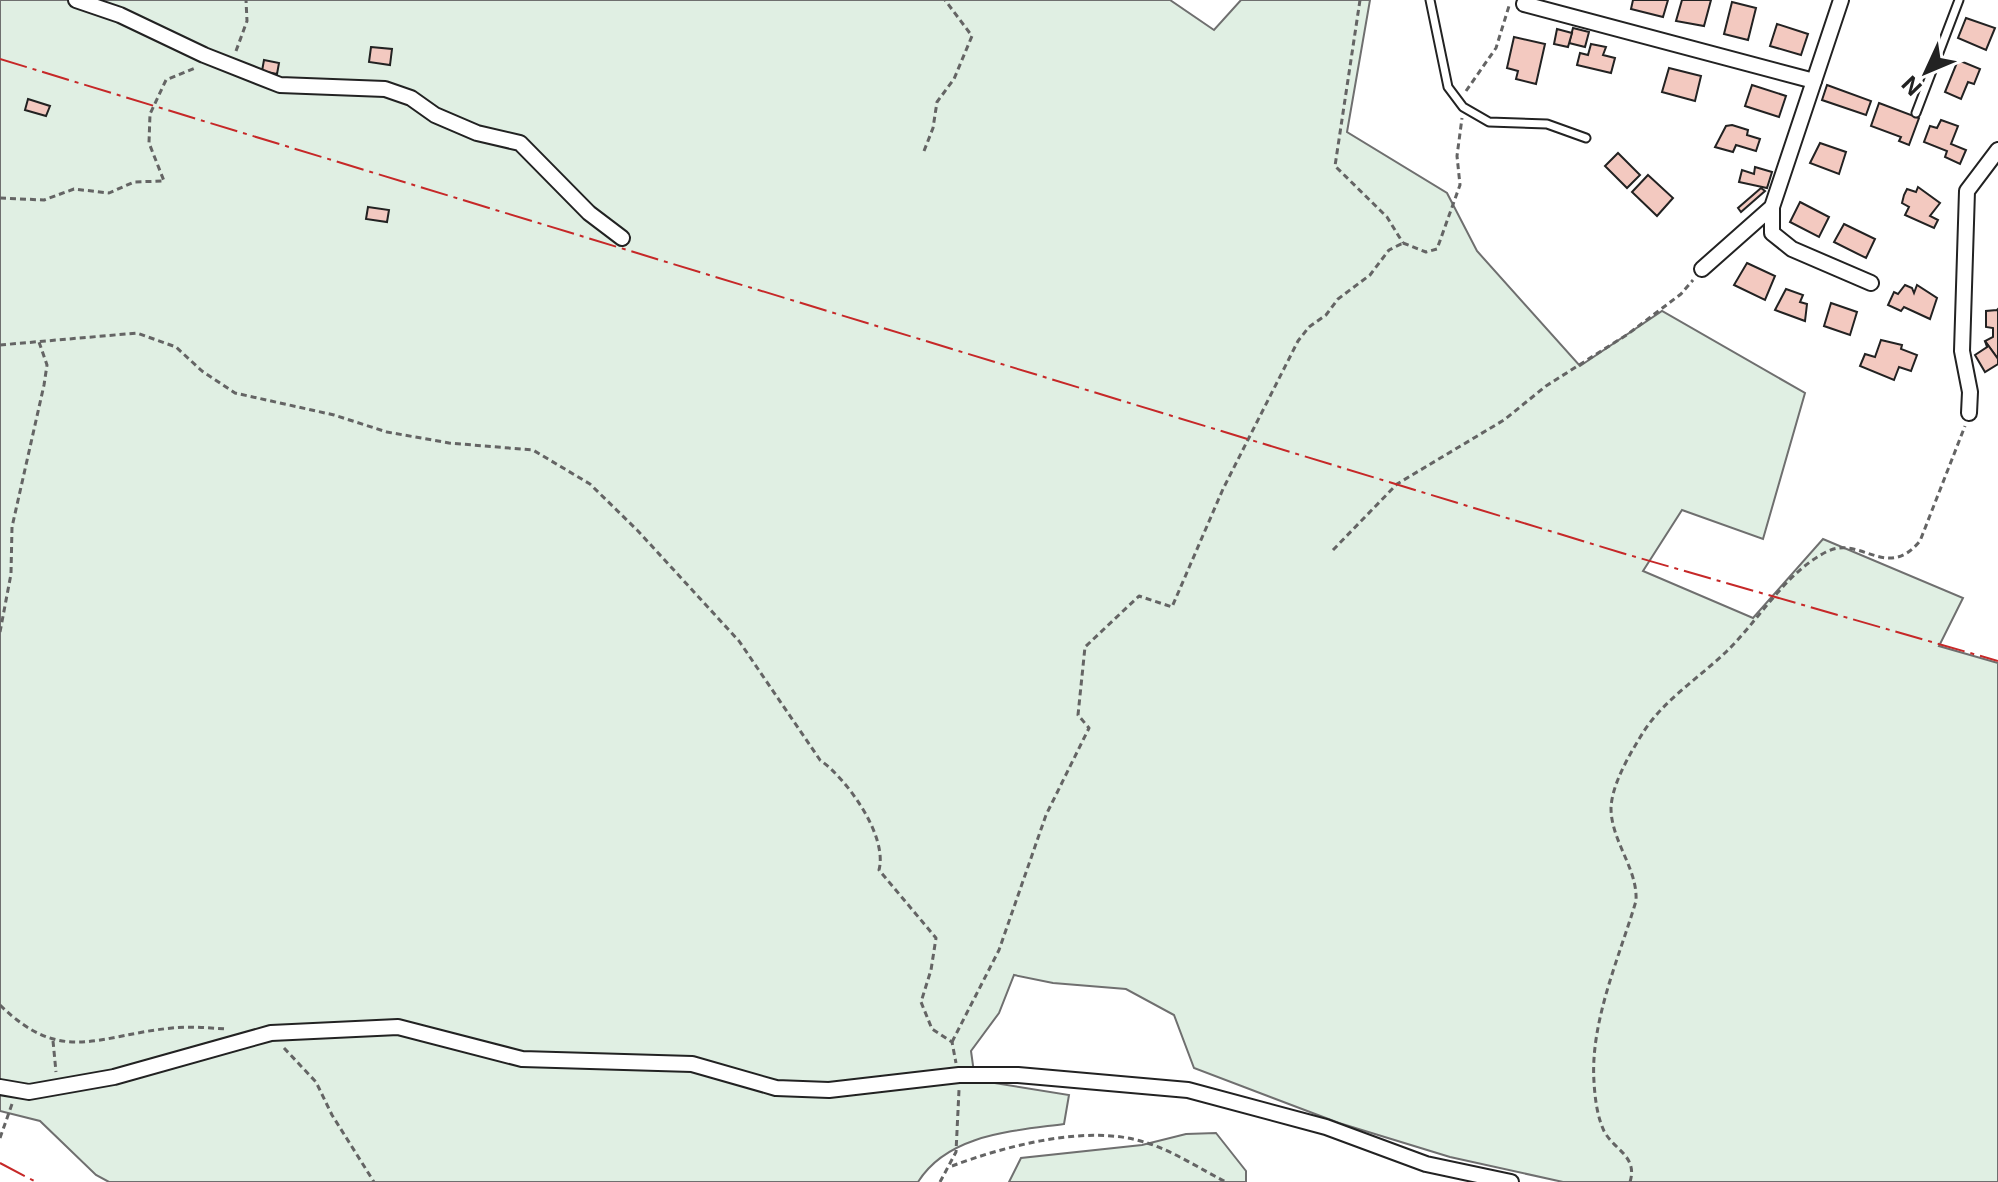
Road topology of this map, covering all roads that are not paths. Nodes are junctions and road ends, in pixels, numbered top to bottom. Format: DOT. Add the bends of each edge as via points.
graph roads {
  1 [pos="76,0"];
  2 [pos="1430,0"];
  3 [pos="1841,0"];
  4 [pos="1959,0"];
  5 [pos="1517,2"];
  6 [pos="1814,81"];
  7 [pos="1916,113"];
  8 [pos="1586,138"];
  9 [pos="1998,150"];
  10 [pos="1772,207"];
  11 [pos="622,238"];
  12 [pos="1702,269"];
  13 [pos="1871,283"];
  14 [pos="1969,413"];
  15 [pos="0,1087"];
  16 [pos="1511,1182"];
  1 -- 11 [label="street" via="280,85 385,89 477,133 520,143 589,213"];
  2 -- 8 [label="lane" via="1448,87 1463,107 1489,122 1547,124"];
  3 -- 6 [label="street"];
  4 -- 7 [label="lane"];
  5 -- 6 [label="street"];
  6 -- 10 [label="street"];
  9 -- 14 [label="street" via="1967,191 1962,351"];
  10 -- 12 [label="street"];
  10 -- 13 [label="street" via="1772,233 1782,241"];
  15 -- 16 [label="street" via="29,1092 114,1077 271,1033 398,1027 522,1059 692,1064 776,1088 829,1090 959,1075 1018,1075 1188,1090 1326,1127 1426,1164"];
}
